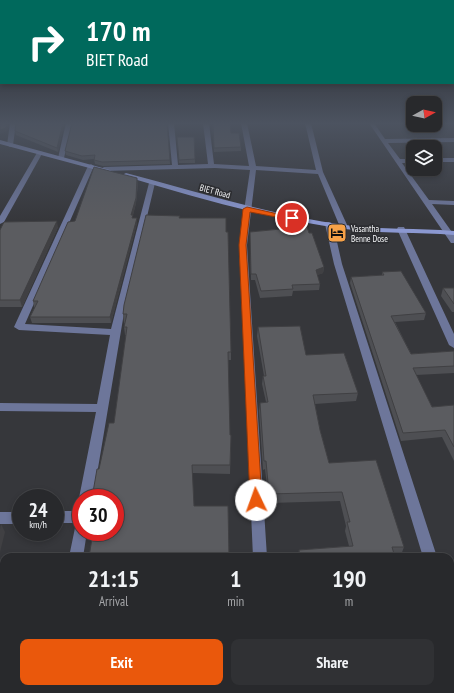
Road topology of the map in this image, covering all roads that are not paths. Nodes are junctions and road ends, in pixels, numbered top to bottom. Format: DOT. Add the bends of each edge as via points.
graph roads {
  1 [pos="38,155"];
  2 [pos="52,155"];
  3 [pos="174,155"];
  4 [pos="210,155"];
  5 [pos="250,155"];
  6 [pos="316,155"];
  7 [pos="394,155"];
  8 [pos="61,158"];
  9 [pos="442,160"];
  10 [pos="454,160"];
  11 [pos="398,161"];
  12 [pos="406,161"];
  13 [pos="91,166"];
  14 [pos="211,167"];
  15 [pos="175,168"];
  16 [pos="253,168"];
  17 [pos="104,169"];
  18 [pos="320,172"];
  19 [pos="152,183"];
  20 [pos="427,202"];
  21 [pos="454,203"];
  22 [pos="247,209"];
  23 [pos="0,222"];
  24 [pos="329,224"];
  25 [pos="344,227"];
  26 [pos="401,229"];
  27 [pos="452,233"];
  28 [pos="454,241"];
  29 [pos="116,332"];
  30 [pos="454,344"];
  31 [pos="0,407"];
  32 [pos="102,408"];
  33 [pos="88,489"];
  34 [pos="0,518"];
  35 [pos="12,518"];
  36 [pos="79,541"];
  37 [pos="77,553"];
  38 [pos="260,553"];
  39 [pos="429,553"];
  1 -- 23 [label="street"];
  2 -- 8 [label="street, BIET Road"];
  3 -- 15 [label="street"];
  4 -- 14 [label="street"];
  5 -- 16 [label="street"];
  6 -- 18 [label="street"];
  7 -- 11 [label="street"];
  8 -- 13 [label="street, BIET Road"];
  9 -- 10 [label="street"];
  11 -- 12 [label="street"];
  11 -- 20 [label="street"];
  13 -- 17 [label="street, BIET Road"];
  13 -- 29 [label="street" via="19,327"];
  14 -- 15 [label="street"];
  14 -- 16 [label="street"];
  15 -- 17 [label="street"];
  16 -- 18 [label="street"];
  16 -- 22 [label="street"];
  17 -- 19 [label="street, BIET Road"];
  18 -- 25 [label="street"];
  19 -- 22 [label="street, BIET Road"];
  19 -- 29 [label="street"];
  20 -- 21 [label="street"];
  20 -- 27 [label="street"];
  22 -- 24 [label="street, BIET Road"];
  22 -- 38 [label="street" via="243,245"];
  24 -- 25 [label="street, BIET Road"];
  24 -- 39 [label="street" via="338,264"];
  25 -- 26 [label="street, BIET Road" via="386,231"];
  26 -- 27 [label="street, BIET Road"];
  26 -- 30 [label="street"];
  27 -- 28 [label="street"];
  29 -- 32 [label="street"];
  31 -- 32 [label="street"];
  32 -- 33 [label="street"];
  34 -- 35 [label="street"];
  36 -- 37 [label="street"];
}
